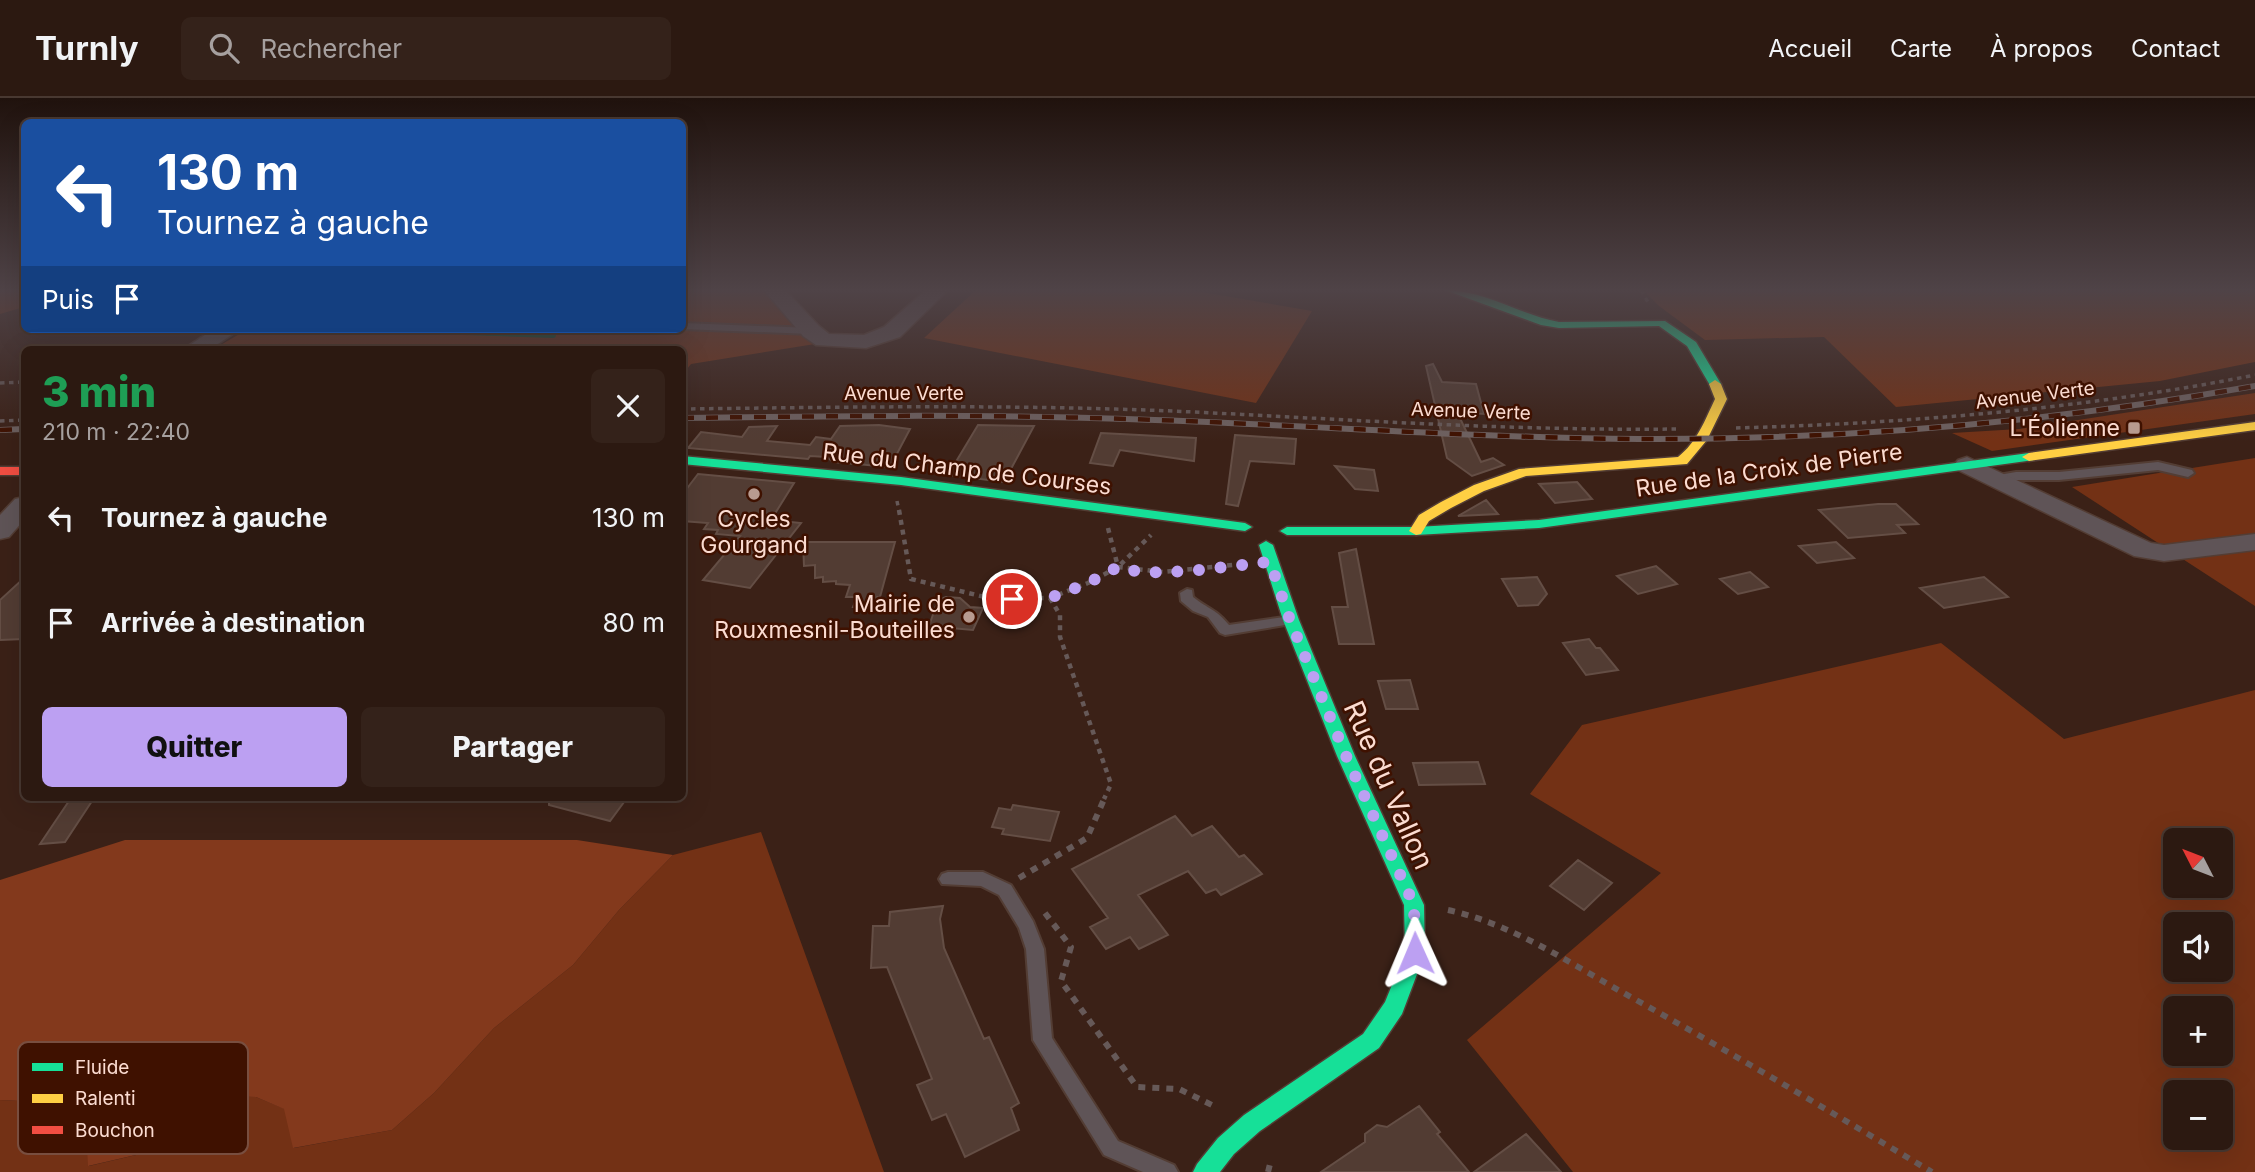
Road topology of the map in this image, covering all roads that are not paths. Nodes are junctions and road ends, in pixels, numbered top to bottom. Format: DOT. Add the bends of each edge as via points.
graph roads {
  1 [pos="823,340"];
  2 [pos="871,340"];
  3 [pos="1686,340"];
  4 [pos="2255,426"];
  5 [pos="686,460"];
  6 [pos="1967,465"];
  7 [pos="0,471"];
  8 [pos="21,471"];
  9 [pos="2188,474"];
  10 [pos="1997,480"];
  11 [pos="21,509"];
  12 [pos="1266,525"];
  13 [pos="0,531"];
  14 [pos="1416,531"];
  15 [pos="2255,542"];
  16 [pos="1266,545"];
  17 [pos="1187,593"];
  18 [pos="1290,620"];
  19 [pos="948,879"];
  20 [pos="1167,1172"];
  21 [pos="1205,1172"];
  1 -- 2 [label="street"];
  3 -- 14 [label="main road" via="1721,399 1694,452 1677,463 1524,472 1446,505 1424,518"];
  4 -- 6 [label="main road, Rue de la Croix de Pierre"];
  5 -- 12 [label="main road, Rue du Champ de Courses"];
  6 -- 10 [label="street"];
  6 -- 14 [label="main road, Rue de la Croix de Pierre" via="1597,517"];
  7 -- 8 [label="main road"];
  9 -- 10 [label="lane" via="2158,466"];
  10 -- 15 [label="street" via="2144,550 2164,553"];
  11 -- 13 [label="street"];
  12 -- 14 [label="main road, Rue de la Croix de Pierre"];
  12 -- 16 [label="main road" via="1248,539"];
  12 -- 16 [label="main road" via="1284,539"];
  16 -- 18 [label="main road, Rue du Vallon"];
  17 -- 18 [label="lane" via="1186,598 1213,614 1225,630"];
  18 -- 21 [label="main road, Rue du Vallon" via="1414,905 1415,953 1394,1007 1371,1041 1252,1123"];
  19 -- 20 [label="lane" via="983,878 1012,885 1035,949 1044,1040 1111,1148"];
}
